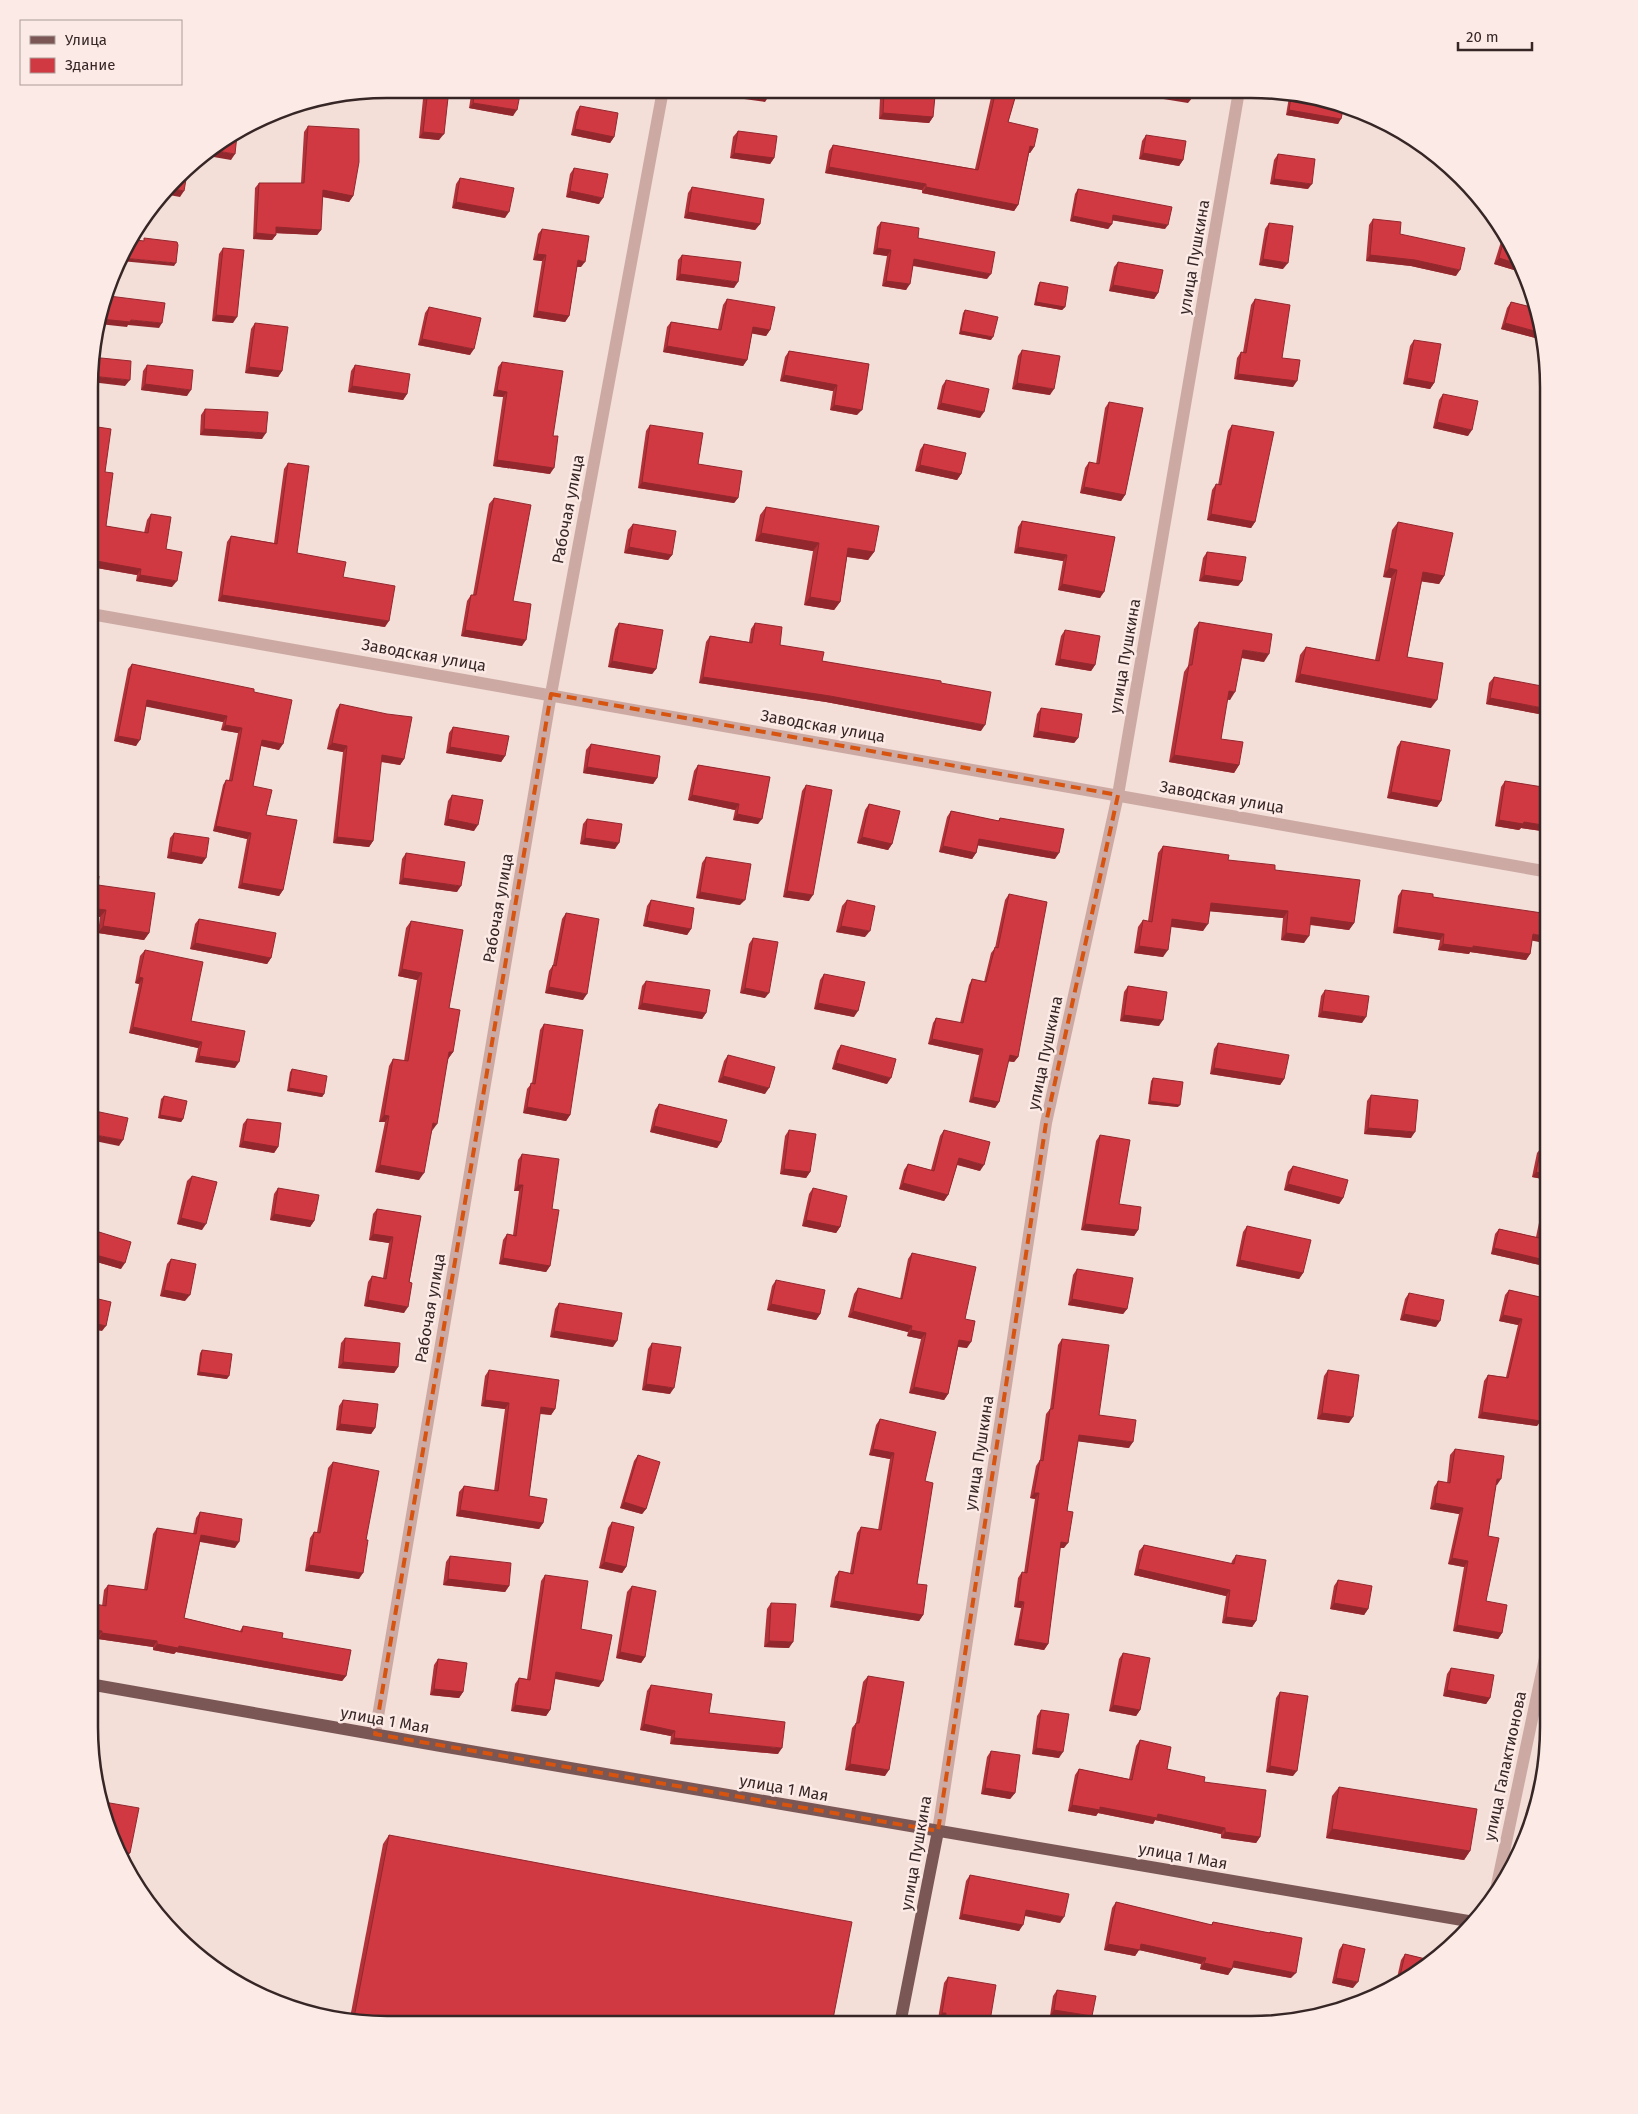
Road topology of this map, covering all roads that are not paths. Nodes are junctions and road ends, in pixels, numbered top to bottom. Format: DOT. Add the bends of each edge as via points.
graph roads {
  1 [pos="662,97"];
  2 [pos="1238,97"];
  3 [pos="97,615"];
  4 [pos="551,694"];
  5 [pos="1118,795"];
  6 [pos="1540,870"];
  7 [pos="1540,1682"];
  8 [pos="97,1685"];
  9 [pos="375,1734"];
  10 [pos="938,1830"];
  11 [pos="1499,1878"];
  12 [pos="1466,1921"];
  13 [pos="902,2016"];
  1 -- 4 [label="street, Рабочая улица"];
  2 -- 5 [label="street, улица Пушкина"];
  3 -- 4 [label="street, Заводская улица"];
  4 -- 5 [label="street, Заводская улица"];
  4 -- 9 [label="street, Рабочая улица"];
  5 -- 6 [label="street, Заводская улица"];
  5 -- 10 [label="street, улица Пушкина" via="1046,1123"];
  7 -- 11 [label="street, улица Галактионова"];
  8 -- 9 [label="main road, улица 1 Мая"];
  9 -- 10 [label="main road, улица 1 Мая"];
  10 -- 12 [label="main road, улица 1 Мая"];
  10 -- 13 [label="main road, улица Пушкина"];
}
